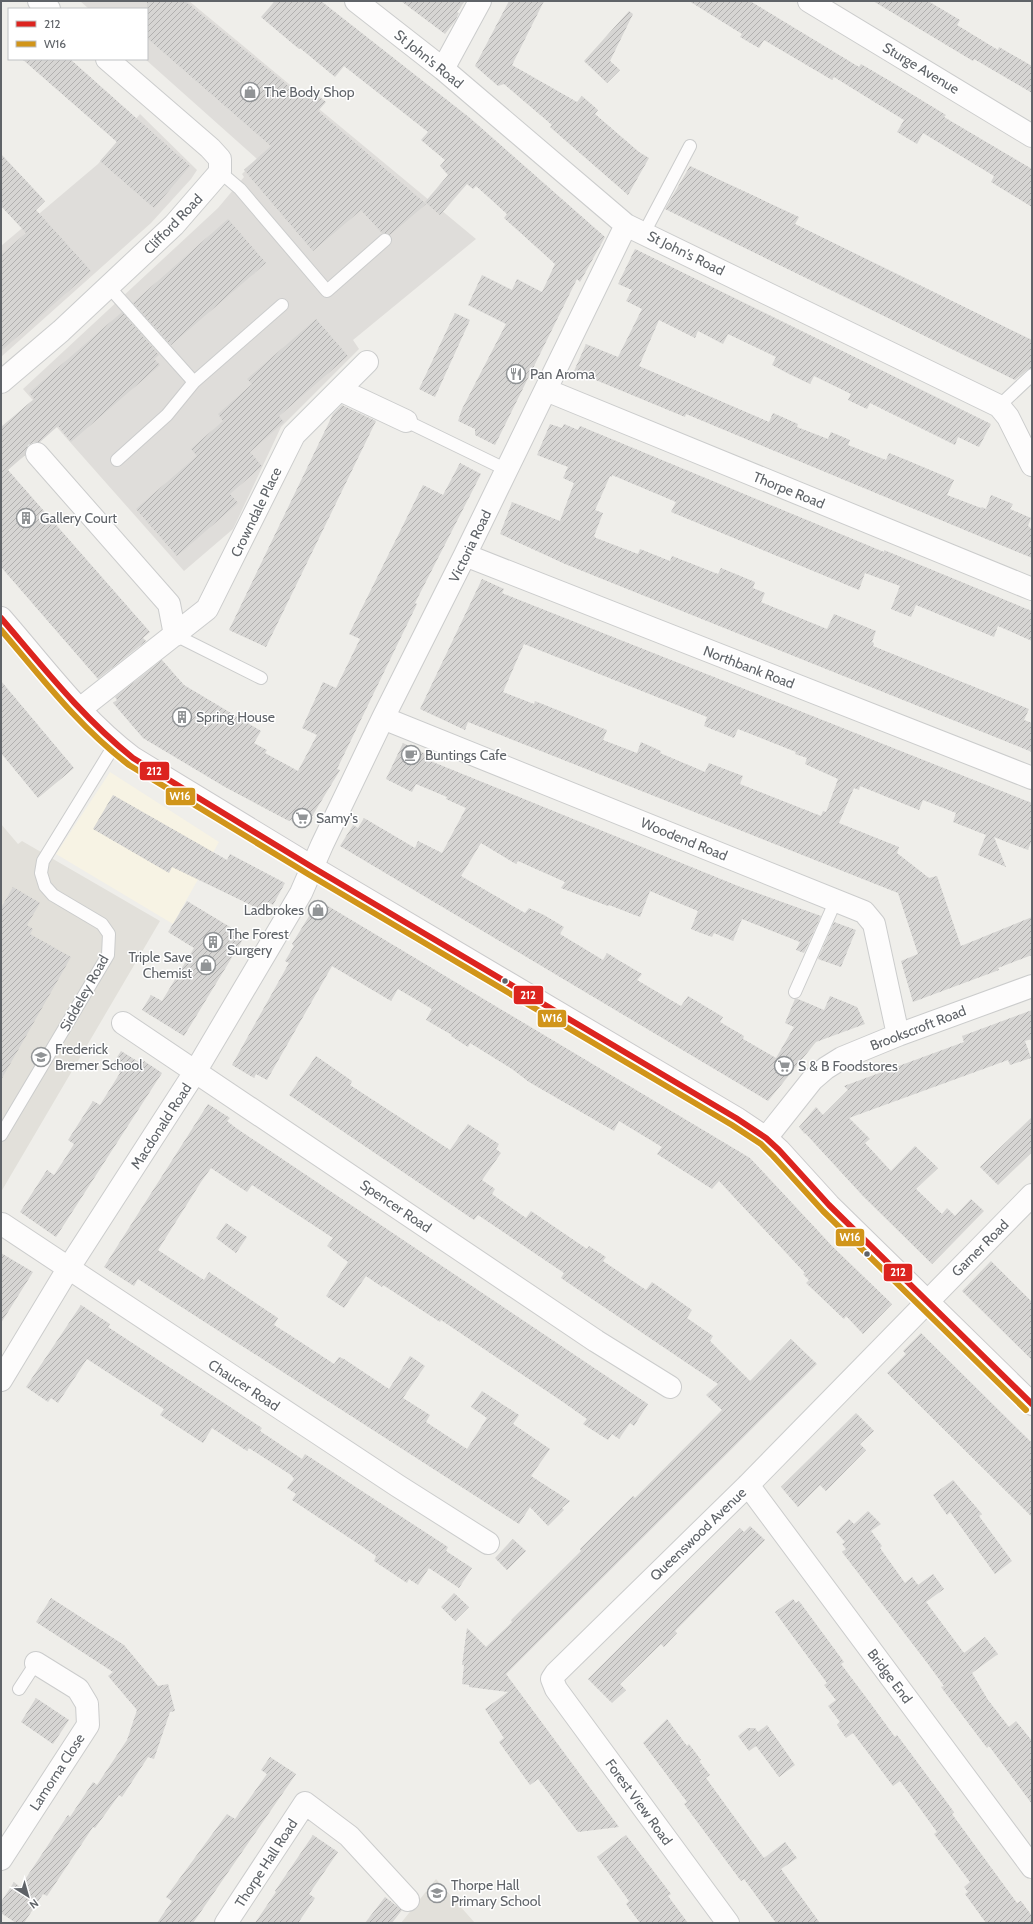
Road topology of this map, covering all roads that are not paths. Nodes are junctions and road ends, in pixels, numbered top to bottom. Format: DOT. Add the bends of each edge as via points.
graph roads {
  1 [pos="39,1"];
  2 [pos="356,1"];
  3 [pos="480,1"];
  4 [pos="809,1"];
  5 [pos="48,8"];
  6 [pos="108,60"];
  7 [pos="443,69"];
  8 [pos="1032,136"];
  9 [pos="690,146"];
  10 [pos="220,172"];
  11 [pos="635,229"];
  12 [pos="385,240"];
  13 [pos="109,287"];
  14 [pos="282,305"];
  15 [pos="367,362"];
  16 [pos="1032,375"];
  17 [pos="1,382"];
  18 [pos="194,382"];
  19 [pos="340,390"];
  20 [pos="546,390"];
  21 [pos="999,406"];
  22 [pos="406,422"];
  23 [pos="37,454"];
  24 [pos="117,460"];
  25 [pos="1032,465"];
  26 [pos="507,470"];
  27 [pos="465,555"];
  28 [pos="1032,589"];
  29 [pos="1,618"];
  30 [pos="175,635"];
  31 [pos="261,678"];
  32 [pos="80,709"];
  33 [pos="383,718"];
  34 [pos="115,744"];
  35 [pos="1032,778"];
  36 [pos="312,867"];
  37 [pos="836,900"];
  38 [pos="1032,986"];
  39 [pos="795,992"];
  40 [pos="123,1022"];
  41 [pos="898,1035"];
  42 [pos="195,1072"];
  43 [pos="1,1136"];
  44 [pos="766,1138"];
  45 [pos="1032,1195"];
  46 [pos="2,1224"];
  47 [pos="68,1269"];
  48 [pos="927,1301"];
  49 [pos="1,1380"];
  50 [pos="670,1387"];
  51 [pos="1032,1404"];
  52 [pos="748,1485"];
  53 [pos="488,1543"];
  54 [pos="36,1663"];
  55 [pos="552,1679"];
  56 [pos="19,1689"];
  57 [pos="1,1859"];
  58 [pos="1032,1867"];
  59 [pos="408,1900"];
  60 [pos="226,1923"];
  61 [pos="728,1923"];
  1 -- 5 [label="street"];
  2 -- 7 [label="street, St John's Road"];
  3 -- 7 [label="street"];
  4 -- 8 [label="street, Sturge Avenue"];
  6 -- 10 [label="street" via="210,148 220,159"];
  7 -- 11 [label="street, St John's Road"];
  9 -- 11 [label="lane"];
  10 -- 12 [label="lane" via="240,189 327,291"];
  10 -- 13 [label="street, Clifford Road" via="174,225"];
  11 -- 20 [label="street, Victoria Road"];
  11 -- 21 [label="street, St John's Road"];
  13 -- 17 [label="street, Clifford Road"];
  13 -- 18 [label="lane"];
  14 -- 18 [label="lane"];
  15 -- 19 [label="street, Crowndale Place"];
  16 -- 21 [label="lane"];
  18 -- 24 [label="lane" via="167,415"];
  19 -- 22 [label="street"];
  19 -- 30 [label="street, Crowndale Place" via="294,435 207,609"];
  20 -- 26 [label="street, Victoria Road"];
  20 -- 28 [label="street, Thorpe Road"];
  21 -- 25 [label="street, St John's Road" via="1008,417"];
  22 -- 26 [label="lane"];
  23 -- 30 [label="street" via="169,604"];
  26 -- 27 [label="street, Victoria Road"];
  27 -- 33 [label="street, Victoria Road"];
  27 -- 35 [label="street, Northbank Road"];
  29 -- 32 [label="street"];
  30 -- 31 [label="lane"];
  30 -- 32 [label="street, Crowndale Place"];
  32 -- 34 [label="street"];
  33 -- 36 [label="street, Victoria Road"];
  33 -- 37 [label="street, Woodend Road"];
  34 -- 36 [label="street" via="133,758"];
  34 -- 43 [label="lane, Siddeley Road" via="43,861 41,873 45,886 53,895 102,924 109,934 108,955"];
  36 -- 42 [label="street, Macdonald Road" via="300,893"];
  36 -- 44 [label="street" via="730,1114"];
  37 -- 39 [label="lane"];
  37 -- 41 [label="street, Woodend Road" via="864,912 874,924"];
  38 -- 41 [label="street, Brookscroft Road"];
  40 -- 42 [label="street, Spencer Road"];
  41 -- 44 [label="street, Brookscroft Road" via="842,1058 826,1068 812,1080"];
  42 -- 47 [label="street, Macdonald Road"];
  42 -- 50 [label="street, Spencer Road"];
  44 -- 48 [label="street" via="829,1205"];
  45 -- 48 [label="street, Garner Road"];
  46 -- 47 [label="street, Chaucer Road"];
  47 -- 49 [label="street, Macdonald Road"];
  47 -- 53 [label="street, Chaucer Road"];
  48 -- 51 [label="street"];
  48 -- 52 [label="street, Queenswood Avenue"];
  52 -- 55 [label="street, Queenswood Avenue"];
  52 -- 58 [label="street, Bridge End"];
  54 -- 56 [label="lane, Lamorna Close"];
  54 -- 57 [label="street, Lamorna Close" via="78,1689 87,1704 88,1725"];
  55 -- 61 [label="street, Forest View Road" via="556,1689"];
  59 -- 60 [label="street, Thorpe Hall Road" via="349,1836 305,1803"];
}
